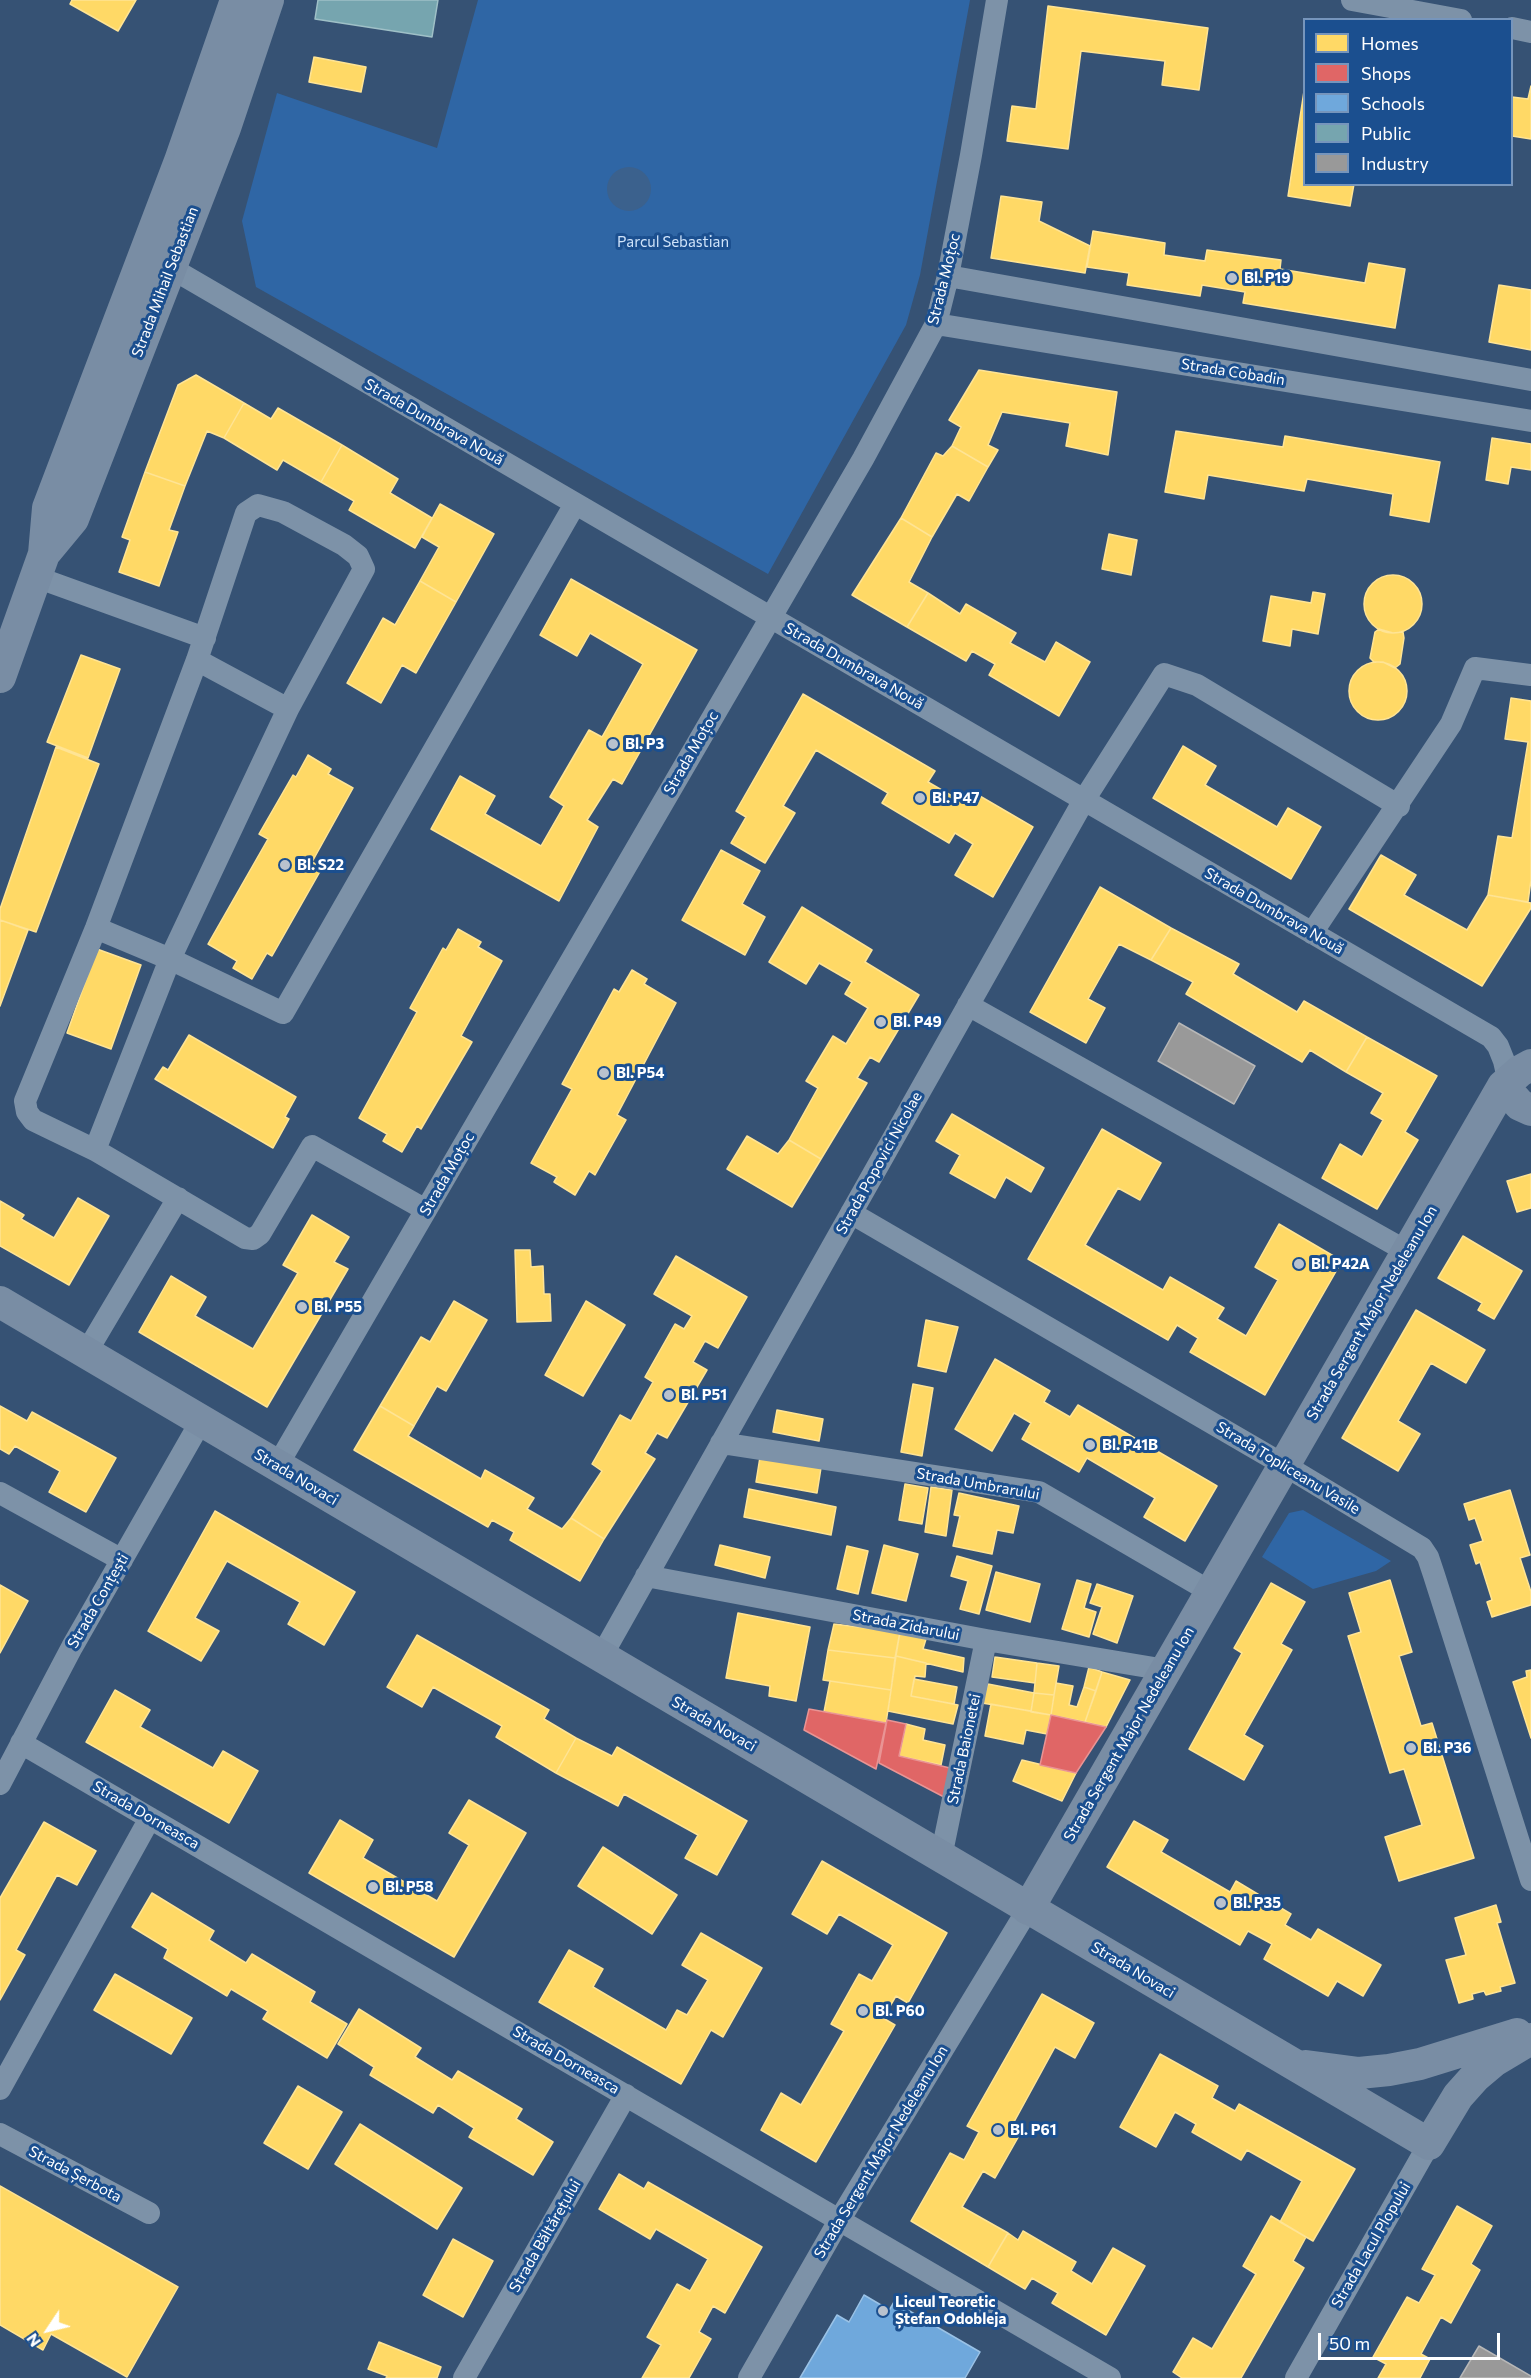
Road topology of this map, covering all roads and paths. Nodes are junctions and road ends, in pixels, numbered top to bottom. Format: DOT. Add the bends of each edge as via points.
graph roads {
  1 [pos="236,0"];
  2 [pos="268,0"];
  3 [pos="997,0"];
  4 [pos="1352,0"];
  5 [pos="1450,18"];
  6 [pos="1513,28"];
  7 [pos="1531,32"];
  8 [pos="171,268"];
  9 [pos="948,276"];
  10 [pos="936,324"];
  11 [pos="1531,380"];
  12 [pos="1531,421"];
  13 [pos="574,504"];
  14 [pos="40,565"];
  15 [pos="770,618"];
  16 [pos="205,638"];
  17 [pos="197,660"];
  18 [pos="1531,675"];
  19 [pos="0,677"];
  20 [pos="288,709"];
  21 [pos="1084,800"];
  22 [pos="1399,806"];
  23 [pos="96,928"];
  24 [pos="1312,933"];
  25 [pos="171,959"];
  26 [pos="968,1005"];
  27 [pos="1531,1065"];
  28 [pos="1503,1086"];
  29 [pos="1531,1110"];
  30 [pos="95,1150"];
  31 [pos="178,1198"];
  32 [pos="426,1210"];
  33 [pos="851,1213"];
  34 [pos="1408,1252"];
  35 [pos="0,1302"];
  36 [pos="86,1353"];
  37 [pos="201,1421"];
  38 [pos="721,1443"];
  39 [pos="1284,1465"];
  40 [pos="277,1466"];
  41 [pos="0,1493"];
  42 [pos="122,1560"];
  43 [pos="646,1576"];
  44 [pos="1211,1592"];
  45 [pos="986,1640"];
  46 [pos="601,1657"];
  47 [pos="1166,1670"];
  48 [pos="21,1743"];
  49 [pos="0,1784"];
  50 [pos="150,1818"];
  51 [pos="941,1857"];
  52 [pos="1531,1880"];
  53 [pos="1028,1909"];
  54 [pos="1531,2030"];
  55 [pos="1531,2039"];
  56 [pos="1290,2063"];
  57 [pos="0,2089"];
  58 [pos="626,2095"];
  59 [pos="0,2134"];
  60 [pos="1429,2144"];
  61 [pos="150,2213"];
  62 [pos="840,2219"];
  63 [pos="464,2378"];
  64 [pos="749,2378"];
  65 [pos="1110,2378"];
  66 [pos="1296,2378"];
  1 -- 14 [label="street, Strada Mihail Sebastian" via="180,160 48,508"];
  2 -- 8 [label="street, Strada Mihail Sebastian" via="225,128"];
  3 -- 9 [label="street, Strada Moțoc"];
  4 -- 5 [label="street"];
  6 -- 7 [label="street"];
  8 -- 13 [label="street, Strada Dumbrava Nouă"];
  8 -- 14 [label="street, Strada Mihail Sebastian" via="73,519"];
  9 -- 10 [label="street, Strada Moțoc"];
  9 -- 11 [label="street"];
  10 -- 12 [label="street, Strada Cobadin"];
  10 -- 15 [label="street, Strada Moțoc"];
  13 -- 15 [label="street, Strada Dumbrava Nouă"];
  13 -- 25 [label="street" via="283,1013"];
  14 -- 16 [label="street"];
  14 -- 19 [label="street, Strada Mihail Sebastian"];
  15 -- 21 [label="street, Strada Dumbrava Nouă"];
  15 -- 32 [label="street, Strada Moțoc"];
  16 -- 17 [label="street"];
  16 -- 20 [label="street" via="246,513 252,508 258,505 283,512 358,556 364,569"];
  17 -- 20 [label="street"];
  17 -- 23 [label="street"];
  18 -- 22 [label="street" via="1475,668 1451,724"];
  20 -- 25 [label="street"];
  21 -- 22 [label="street, Strada Popovici Nicolae" via="1164,674 1197,685"];
  21 -- 24 [label="street, Strada Dumbrava Nouă"];
  21 -- 26 [label="street, Strada Popovici Nicolae"];
  22 -- 24 [label="street"];
  23 -- 25 [label="street"];
  23 -- 30 [label="street" via="25,1101 33,1120"];
  24 -- 28 [label="street, Strada Dumbrava Nouă" via="1491,1037 1504,1061 1507,1074"];
  25 -- 30 [label="street"];
  26 -- 33 [label="street, Strada Popovici Nicolae"];
  26 -- 34 [label="street"];
  27 -- 28 [label="street"];
  28 -- 29 [label="street"];
  28 -- 34 [label="street, Strada Sergent Major Nedeleanu Ion"];
  30 -- 31 [label="street"];
  31 -- 32 [label="street" via="253,1239 260,1234 312,1146"];
  31 -- 36 [label="street"];
  32 -- 40 [label="street, Strada Moțoc"];
  33 -- 38 [label="street, Strada Popovici Nicolae"];
  33 -- 39 [label="street, Strada Topliceanu Vasile"];
  34 -- 39 [label="street, Strada Sergent Major Nedeleanu Ion"];
  35 -- 36 [label="street, Strada Novaci"];
  36 -- 37 [label="street, Strada Novaci"];
  37 -- 40 [label="street, Strada Novaci"];
  37 -- 42 [label="street, Strada Conțești"];
  38 -- 43 [label="street, Strada Popovici Nicolae"];
  38 -- 44 [label="street, Strada Umbrarului" via="1039,1492"];
  39 -- 44 [label="street, Strada Sergent Major Nedeleanu Ion"];
  39 -- 52 [label="street, Strada Topliceanu Vasile" via="1425,1552"];
  40 -- 46 [label="street, Strada Novaci"];
  41 -- 42 [label="street"];
  42 -- 48 [label="street, Strada Conțești"];
  43 -- 45 [label="street, Strada Zidarului"];
  43 -- 46 [label="street, Strada Popovici Nicolae"];
  44 -- 47 [label="street, Strada Sergent Major Nedeleanu Ion"];
  45 -- 47 [label="street, Strada Zidarului"];
  45 -- 51 [label="street, Strada Baionetei"];
  46 -- 51 [label="street, Strada Novaci"];
  47 -- 53 [label="street, Strada Sergent Major Nedeleanu Ion"];
  48 -- 49 [label="street, Strada Conțești"];
  48 -- 50 [label="street, Strada Dorneasca"];
  50 -- 57 [label="street"];
  50 -- 58 [label="street, Strada Dorneasca"];
  51 -- 53 [label="street, Strada Novaci"];
  53 -- 56 [label="street, Strada Novaci"];
  53 -- 62 [label="street, Strada Sergent Major Nedeleanu Ion"];
  54 -- 56 [label="street" via="1389,2070 1359,2073"];
  55 -- 60 [label="street" via="1494,2061 1475,2078 1458,2096"];
  56 -- 60 [label="street, Strada Novaci"];
  58 -- 62 [label="street, Strada Dorneasca"];
  58 -- 63 [label="street, Strada Băltărețului"];
  59 -- 61 [label="street, Strada Șerbota"];
  60 -- 66 [label="street, Strada Lacul Plopului"];
  62 -- 64 [label="street, Strada Sergent Major Nedeleanu Ion"];
  62 -- 65 [label="street, Strada Dorneasca"];
}
